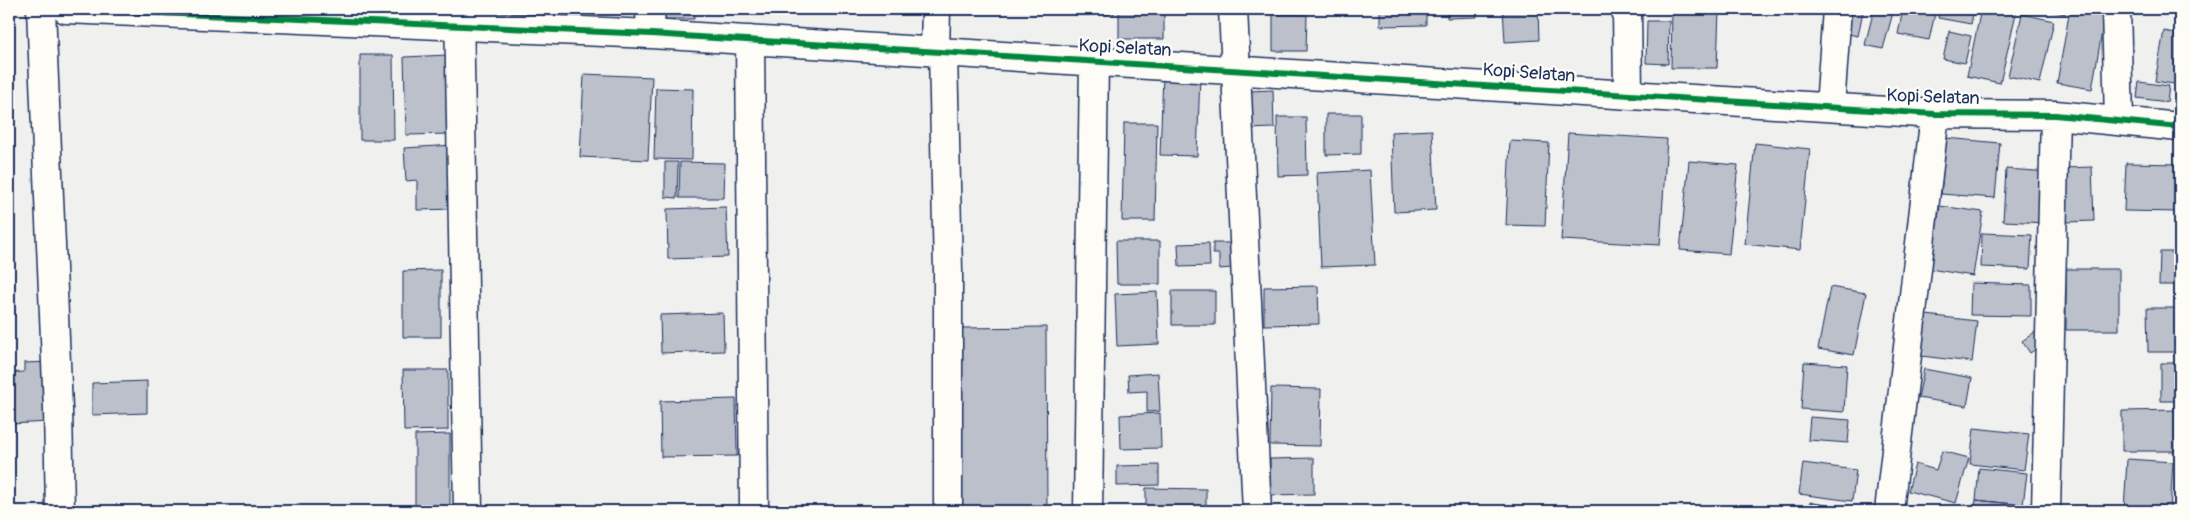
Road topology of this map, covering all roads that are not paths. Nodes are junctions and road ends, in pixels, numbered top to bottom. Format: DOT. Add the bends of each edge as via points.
graph roads {
  1 [pos="41,9"];
  2 [pos="66,9"];
  3 [pos="936,9"];
  4 [pos="1234,9"];
  5 [pos="1627,9"];
  6 [pos="1837,9"];
  7 [pos="2116,9"];
  8 [pos="143,11"];
  9 [pos="220,12"];
  10 [pos="460,17"];
  11 [pos="651,22"];
  12 [pos="750,40"];
  13 [pos="939,53"];
  14 [pos="1094,61"];
  15 [pos="1237,70"];
  16 [pos="1628,94"];
  17 [pos="1830,107"];
  18 [pos="1935,114"];
  19 [pos="2055,115"];
  20 [pos="2119,120"];
  21 [pos="2180,127"];
  22 [pos="60,511"];
  23 [pos="468,511"];
  24 [pos="754,511"];
  25 [pos="948,511"];
  26 [pos="1088,511"];
  27 [pos="1257,511"];
  28 [pos="1889,511"];
  29 [pos="2046,511"];
  1 -- 22 [label="street"];
  2 -- 8 [label="street, Kopi Selatan"];
  3 -- 13 [label="street"];
  4 -- 15 [label="street"];
  5 -- 16 [label="street"];
  6 -- 17 [label="street"];
  7 -- 20 [label="street"];
  8 -- 9 [label="street, Kopi Selatan"];
  9 -- 10 [label="street, Kopi Selatan"];
  10 -- 11 [label="street, Kopi Selatan"];
  10 -- 23 [label="street"];
  11 -- 12 [label="street, Kopi Selatan"];
  12 -- 13 [label="street, Kopi Selatan"];
  12 -- 24 [label="street"];
  13 -- 14 [label="street, Kopi Selatan"];
  13 -- 25 [label="street" via="948,271"];
  14 -- 15 [label="street, Kopi Selatan"];
  14 -- 26 [label="street"];
  15 -- 16 [label="street, Kopi Selatan"];
  15 -- 27 [label="street"];
  16 -- 17 [label="street, Kopi Selatan"];
  17 -- 18 [label="street, Kopi Selatan"];
  18 -- 19 [label="street, Kopi Selatan"];
  18 -- 28 [label="street"];
  19 -- 20 [label="street, Kopi Selatan"];
  19 -- 29 [label="street"];
  20 -- 21 [label="street, Kopi Selatan"];
}
